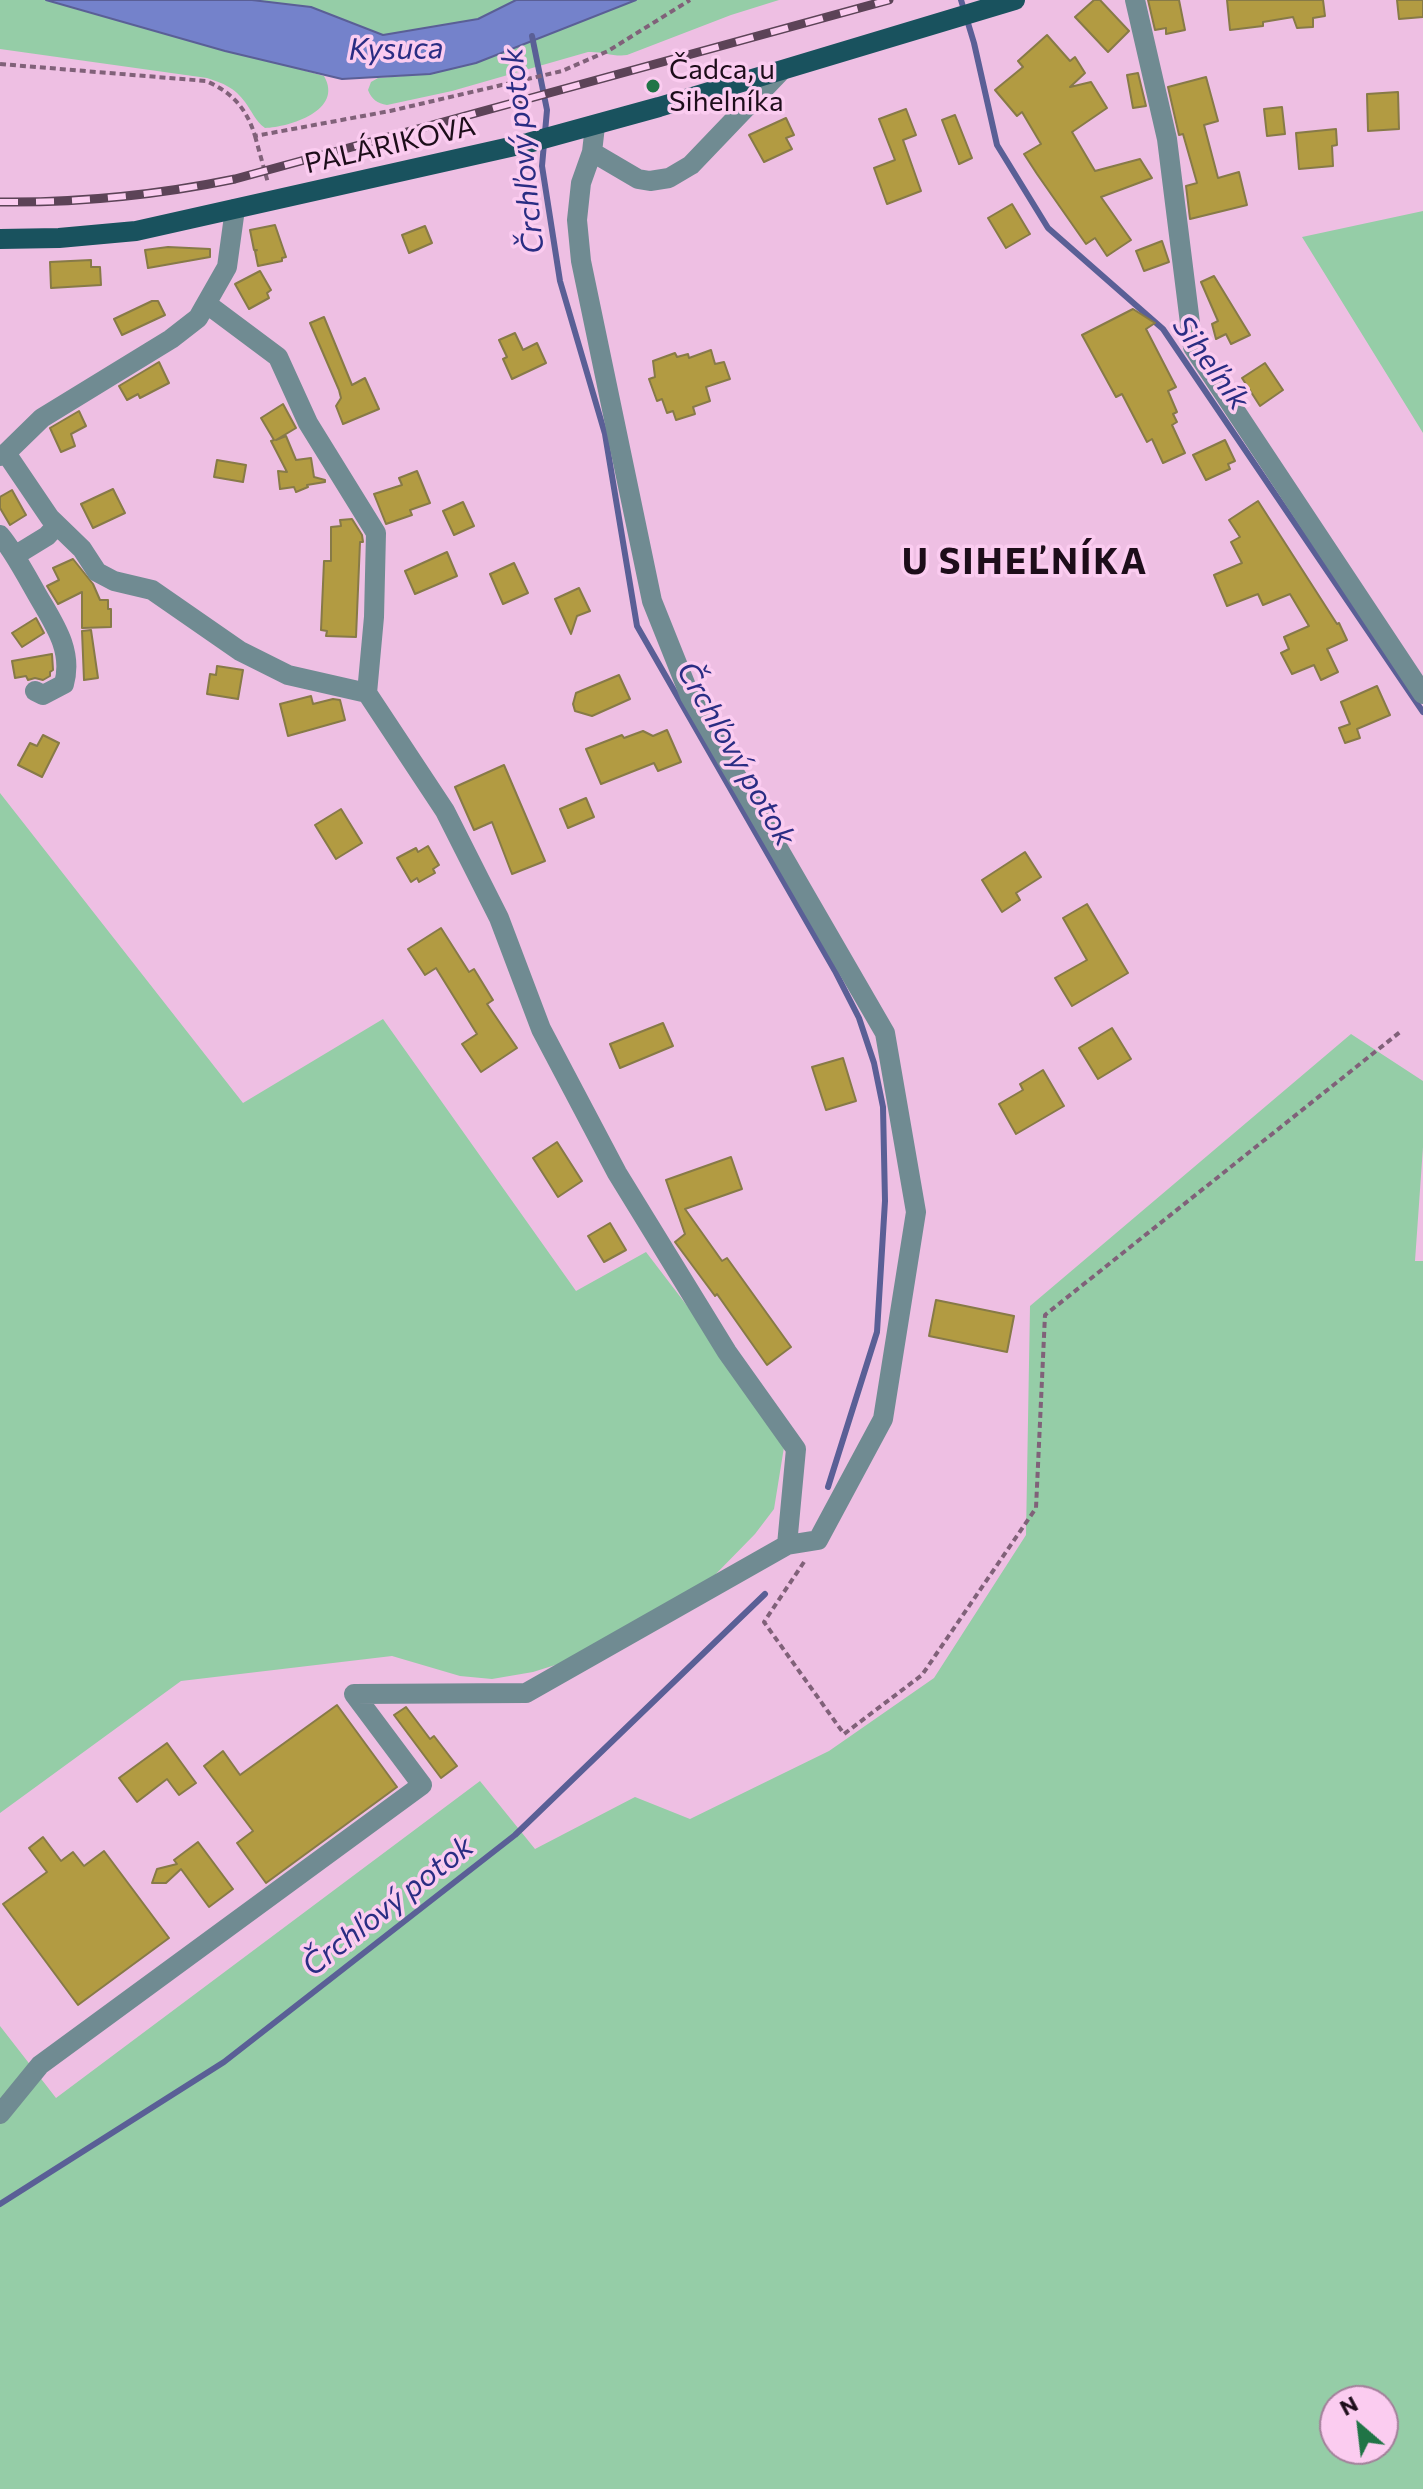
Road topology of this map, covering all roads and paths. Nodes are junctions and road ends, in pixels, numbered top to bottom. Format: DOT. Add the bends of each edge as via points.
graph roads {
  1 [pos="690,0"];
  2 [pos="1015,0"];
  3 [pos="1135,0"];
  4 [pos="0,64"];
  5 [pos="780,72"];
  6 [pos="595,126"];
  7 [pos="255,136"];
  8 [pos="592,152"];
  9 [pos="272,201"];
  10 [pos="235,209"];
  11 [pos="0,239"];
  12 [pos="207,304"];
  13 [pos="3,455"];
  14 [pos="57,525"];
  15 [pos="0,535"];
  16 [pos="16,555"];
  17 [pos="35,691"];
  18 [pos="367,693"];
  19 [pos="1423,694"];
  20 [pos="1400,1032"];
  21 [pos="818,1540"];
  22 [pos="787,1545"];
  23 [pos="0,2114"];
  1 -- 7 [label="path" via="608,51 562,71"];
  2 -- 5 [label="main road, PALÁRIKOVA"];
  3 -- 19 [label="street" via="1167,139 1193,347"];
  4 -- 7 [label="path" via="206,81 238,102"];
  5 -- 6 [label="main road, PALÁRIKOVA"];
  5 -- 8 [label="street" via="691,165 669,178 638,179"];
  6 -- 8 [label="street"];
  6 -- 9 [label="main road, PALÁRIKOVA"];
  7 -- 9 [label="path"];
  8 -- 21 [label="street" via="578,208 581,261 652,601 690,696 885,1033 916,1212 883,1419"];
  9 -- 10 [label="main road, PALÁRIKOVA"];
  10 -- 11 [label="main road, PALÁRIKOVA" via="136,231"];
  10 -- 12 [label="street" via="227,267"];
  12 -- 13 [label="street" via="171,339 34,423"];
  12 -- 18 [label="street" via="278,357 308,423 376,533"];
  13 -- 14 [label="street"];
  14 -- 16 [label="street"];
  14 -- 18 [label="street" via="97,572 152,590 240,651 288,675"];
  15 -- 16 [label="street"];
  16 -- 17 [label="street" via="58,628 68,668 64,684 53,692"];
  18 -- 22 [label="street" via="445,811 499,918 541,1029 617,1173 727,1352 796,1449"];
  20 -- 21 [label="path" via="1045,1315 1036,1508 922,1675 844,1734 764,1622"];
  21 -- 22 [label="street"];
  22 -- 23 [label="street" via="526,1693 354,1694 422,1785 40,2065"];
}
